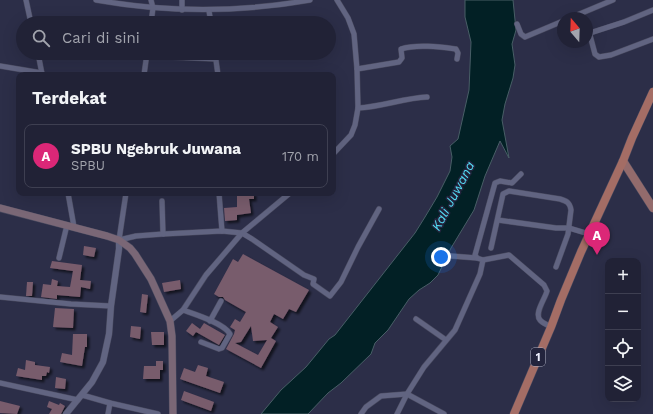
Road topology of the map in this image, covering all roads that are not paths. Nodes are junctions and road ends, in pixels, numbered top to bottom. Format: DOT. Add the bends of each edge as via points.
graph roads {
  1 [pos="26,0"];
  2 [pos="96,0"];
  3 [pos="151,0"];
  4 [pos="182,0"];
  5 [pos="310,0"];
  6 [pos="336,0"];
  7 [pos="613,0"];
  8 [pos="105,1"];
  9 [pos="153,8"];
  10 [pos="182,10"];
  11 [pos="653,10"];
  12 [pos="209,11"];
  13 [pos="590,12"];
  14 [pos="29,16"];
  15 [pos="152,16"];
  16 [pos="210,16"];
  17 [pos="517,24"];
  18 [pos="557,24"];
  19 [pos="593,32"];
  20 [pos="653,39"];
  21 [pos="593,46"];
  22 [pos="457,59"];
  23 [pos="39,60"];
  24 [pos="146,60"];
  25 [pos="216,60"];
  26 [pos="0,66"];
  27 [pos="357,69"];
  28 [pos="32,72"];
  29 [pos="42,72"];
  30 [pos="144,72"];
  31 [pos="218,72"];
  32 [pos="653,92"];
  33 [pos="428,97"];
  34 [pos="358,108"];
  35 [pos="336,151"];
  36 [pos="623,161"];
  37 [pos="521,174"];
  38 [pos="68,196"];
  39 [pos="126,196"];
  40 [pos="219,196"];
  41 [pos="286,196"];
  42 [pos="162,201"];
  43 [pos="0,208"];
  44 [pos="653,208"];
  45 [pos="379,210"];
  46 [pos="498,220"];
  47 [pos="70,226"];
  48 [pos="569,228"];
  49 [pos="222,231"];
  50 [pos="242,233"];
  51 [pos="163,234"];
  52 [pos="589,234"];
  53 [pos="119,240"];
  54 [pos="491,248"];
  55 [pos="451,256"];
  56 [pos="59,258"];
  57 [pos="476,258"];
  58 [pos="483,260"];
  59 [pos="556,267"];
  60 [pos="0,297"];
  61 [pos="220,301"];
  62 [pos="111,306"];
  63 [pos="183,310"];
  64 [pos="416,319"];
  65 [pos="170,321"];
  66 [pos="210,321"];
  67 [pos="551,327"];
  68 [pos="446,340"];
  69 [pos="201,342"];
  70 [pos="0,383"];
  71 [pos="407,394"];
  72 [pos="80,397"];
  73 [pos="110,403"];
  74 [pos="66,414"];
  75 [pos="108,414"];
  76 [pos="158,414"];
  77 [pos="173,414"];
  78 [pos="361,414"];
  79 [pos="397,414"];
  80 [pos="444,414"];
  81 [pos="514,414"];
  1 -- 14 [label="street"];
  2 -- 8 [label="street"];
  3 -- 9 [label="street"];
  4 -- 10 [label="street"];
  5 -- 12 [label="street"];
  6 -- 27 [label="street" via="348,18 354,34"];
  7 -- 13 [label="street"];
  8 -- 9 [label="street"];
  9 -- 10 [label="street"];
  9 -- 15 [label="street"];
  10 -- 12 [label="street"];
  11 -- 19 [label="street"];
  12 -- 16 [label="street"];
  17 -- 18 [label="street" via="520,34 525,37"];
  20 -- 21 [label="street" via="599,57 595,54"];
  22 -- 27 [label="street" via="456,49 439,46 407,48 401,49 402,58 399,62"];
  23 -- 29 [label="street"];
  24 -- 30 [label="street"];
  25 -- 31 [label="street"];
  26 -- 28 [label="street"];
  27 -- 34 [label="street"];
  32 -- 36 [label="highway, 1"];
  33 -- 34 [label="street"];
  34 -- 35 [label="street" via="351,135"];
  36 -- 44 [label="main road"];
  36 -- 52 [label="highway, 1"];
  37 -- 57 [label="street" via="512,183 495,183"];
  38 -- 47 [label="street"];
  39 -- 53 [label="street"];
  40 -- 49 [label="street"];
  41 -- 50 [label="street"];
  42 -- 51 [label="street"];
  43 -- 47 [label="main road"];
  45 -- 50 [label="street" via="341,282 330,296 312,284 314,279 304,275"];
  46 -- 48 [label="street"];
  46 -- 48 [label="street" via="503,194 509,191 567,201 571,206"];
  46 -- 54 [label="street"];
  47 -- 53 [label="main road"];
  47 -- 56 [label="street"];
  48 -- 52 [label="street"];
  48 -- 59 [label="street"];
  49 -- 50 [label="street"];
  49 -- 51 [label="street"];
  50 -- 63 [label="street" via="206,275"];
  51 -- 53 [label="street"];
  52 -- 67 [label="highway, 1"];
  53 -- 62 [label="street"];
  53 -- 65 [label="main road" via="130,248 143,267"];
  55 -- 57 [label="street"];
  57 -- 58 [label="street"];
  58 -- 67 [label="street" via="509,255 544,285 547,291 538,317"];
  58 -- 68 [label="street" via="466,308 455,330"];
  60 -- 62 [label="street"];
  61 -- 66 [label="street"];
  62 -- 72 [label="street" via="103,362"];
  63 -- 65 [label="street"];
  63 -- 66 [label="street"];
  64 -- 68 [label="street"];
  65 -- 77 [label="main road"];
  66 -- 69 [label="street" via="230,334 219,349"];
  67 -- 81 [label="highway, 1"];
  68 -- 71 [label="street" via="424,367"];
  70 -- 72 [label="street"];
  71 -- 78 [label="street" via="381,396"];
  71 -- 79 [label="street"];
  71 -- 80 [label="street"];
  72 -- 73 [label="street"];
  72 -- 74 [label="street"];
  73 -- 75 [label="street"];
  73 -- 76 [label="street"];
}
